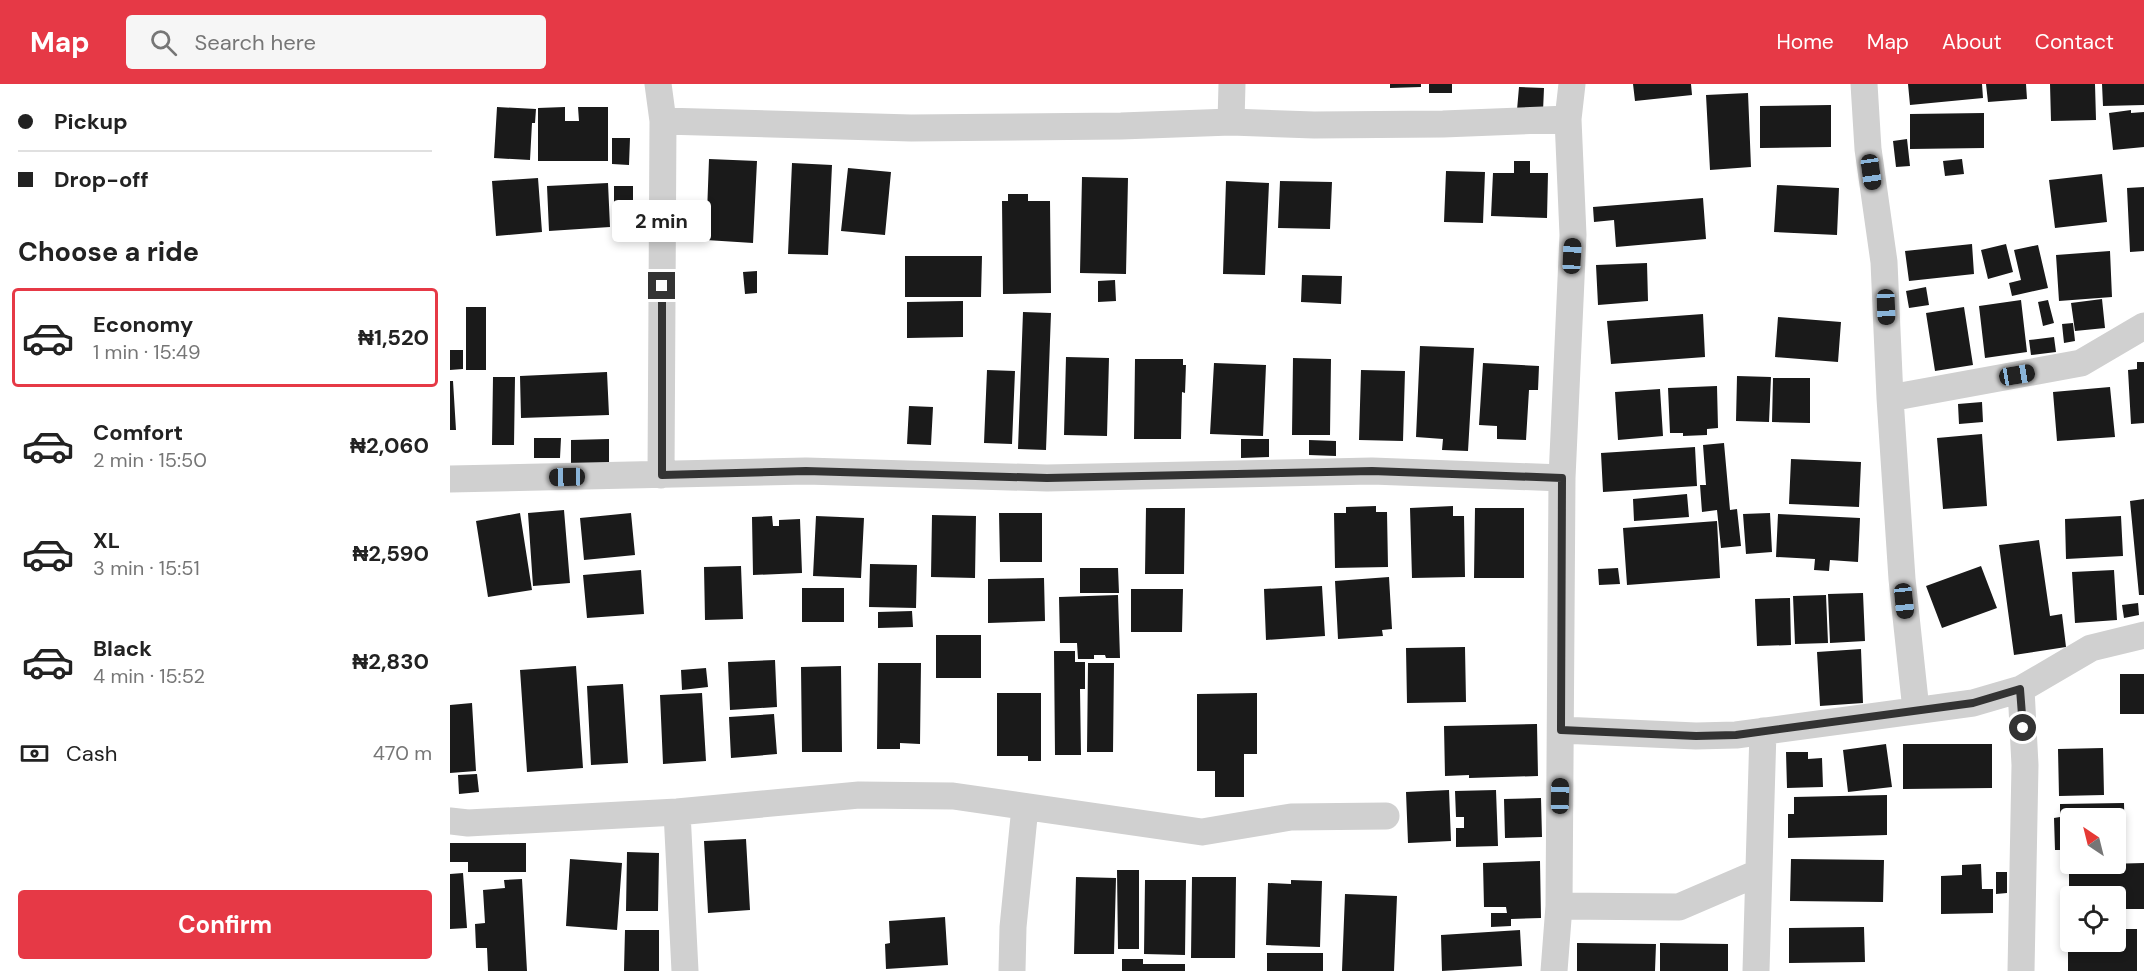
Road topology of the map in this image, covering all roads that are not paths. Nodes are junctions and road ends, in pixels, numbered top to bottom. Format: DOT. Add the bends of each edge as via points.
graph roads {
  1 [pos="658,84"];
  2 [pos="1232,84"];
  3 [pos="1572,84"];
  4 [pos="1864,84"];
  5 [pos="1568,119"];
  6 [pos="663,121"];
  7 [pos="1231,122"];
  8 [pos="2144,326"];
  9 [pos="1890,398"];
  10 [pos="662,475"];
  11 [pos="1562,478"];
  12 [pos="450,479"];
  13 [pos="2144,634"];
  14 [pos="2020,689"];
  15 [pos="1916,710"];
  16 [pos="1561,730"];
  17 [pos="1763,731"];
  18 [pos="1025,807"];
  19 [pos="677,813"];
  20 [pos="1386,816"];
  21 [pos="450,821"];
  22 [pos="1758,873"];
  23 [pos="1559,906"];
  24 [pos="685,971"];
  25 [pos="1012,971"];
  26 [pos="1554,971"];
  27 [pos="1756,971"];
  28 [pos="2021,971"];
  1 -- 6 [label="street"];
  2 -- 7 [label="street"];
  3 -- 5 [label="street"];
  4 -- 9 [label="street" via="1868,149 1884,261"];
  5 -- 7 [label="street" via="1314,125"];
  5 -- 11 [label="street" via="1573,236"];
  6 -- 7 [label="street" via="911,128"];
  6 -- 10 [label="street"];
  8 -- 9 [label="street" via="2081,363"];
  9 -- 15 [label="street" via="1902,579"];
  10 -- 11 [label="street" via="806,471 1047,478 1372,471"];
  10 -- 12 [label="street"];
  11 -- 16 [label="street"];
  13 -- 14 [label="street" via="2091,648"];
  14 -- 15 [label="street" via="1973,703"];
  14 -- 28 [label="street" via="2025,765"];
  15 -- 17 [label="street"];
  16 -- 17 [label="street" via="1696,736"];
  16 -- 23 [label="street"];
  17 -- 22 [label="street"];
  18 -- 19 [label="street" via="953,796 860,795"];
  18 -- 20 [label="street" via="1202,832 1291,817"];
  18 -- 25 [label="street"];
  19 -- 21 [label="street"];
  19 -- 24 [label="street"];
  22 -- 23 [label="street" via="1679,907"];
  22 -- 27 [label="street"];
  23 -- 26 [label="street"];
}
